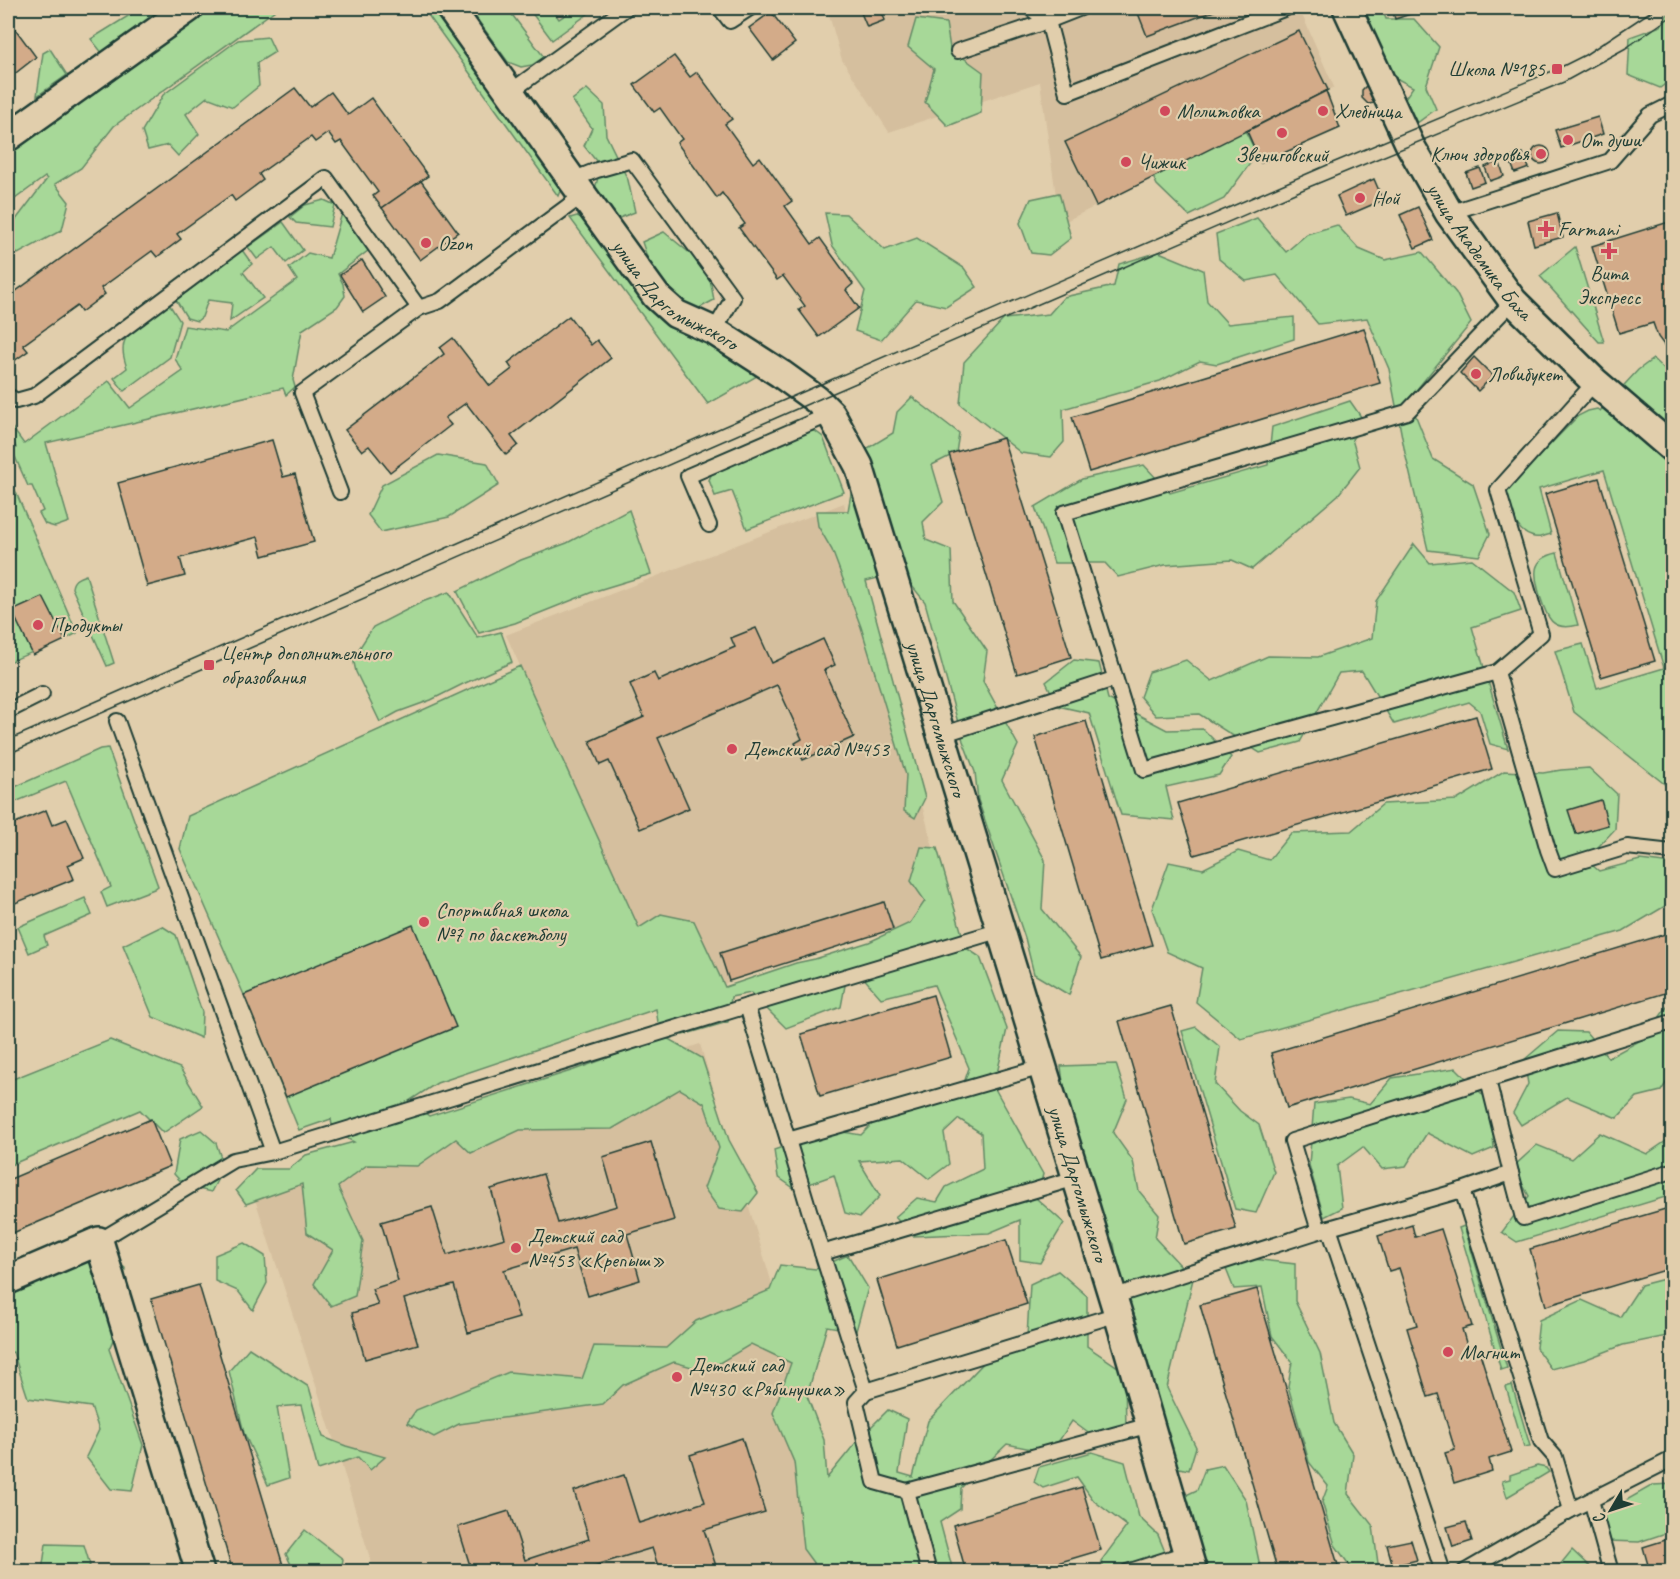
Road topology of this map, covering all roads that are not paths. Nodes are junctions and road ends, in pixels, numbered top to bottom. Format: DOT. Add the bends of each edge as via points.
graph roads {
  1 [pos="189,8"];
  2 [pos="450,8"];
  3 [pos="626,8"];
  4 [pos="720,8"];
  5 [pos="750,8"];
  6 [pos="1030,8"];
  7 [pos="1081,8"];
  8 [pos="1286,8"];
  9 [pos="1347,8"];
  10 [pos="1048,21"];
  11 [pos="958,51"];
  12 [pos="510,92"];
  13 [pos="1672,104"];
  14 [pos="8,137"];
  15 [pos="577,188"];
  16 [pos="1449,213"];
  17 [pos="1513,301"];
  18 [pos="419,308"];
  19 [pos="714,331"];
  20 [pos="1595,382"];
  21 [pos="8,396"];
  22 [pos="831,414"];
  23 [pos="1672,448"];
  24 [pos="340,492"];
  25 [pos="709,525"];
  26 [pos="1497,672"];
  27 [pos="1114,679"];
  28 [pos="42,694"];
  29 [pos="8,711"];
  30 [pos="117,721"];
  31 [pos="941,735"];
  32 [pos="1672,852"];
  33 [pos="1001,930"];
  34 [pos="747,1006"];
  35 [pos="1672,1022"];
  36 [pos="1042,1067"];
  37 [pos="1488,1080"];
  38 [pos="788,1140"];
  39 [pos="273,1152"];
  40 [pos="1672,1171"];
  41 [pos="1511,1173"];
  42 [pos="1076,1178"];
  43 [pos="1462,1190"];
  44 [pos="1324,1229"];
  45 [pos="99,1241"];
  46 [pos="822,1253"];
  47 [pos="8,1280"];
  48 [pos="1115,1306"];
  49 [pos="866,1391"];
  50 [pos="1150,1425"];
  51 [pos="1672,1459"];
  52 [pos="907,1491"];
  53 [pos="1591,1500"];
  54 [pos="1571,1510"];
  55 [pos="1190,1562"];
  56 [pos="200,1572"];
  57 [pos="929,1572"];
  58 [pos="1127,1572"];
  59 [pos="1443,1572"];
  60 [pos="1464,1572"];
  61 [pos="1611,1572"];
  1 -- 14 [label="street"];
  2 -- 12 [label="street, улица Даргомыжского"];
  3 -- 12 [label="lane"];
  4 -- 5 [label="lane" via="730,21"];
  6 -- 10 [label="lane"];
  7 -- 10 [label="lane"];
  8 -- 10 [label="lane" via="1067,93"];
  9 -- 16 [label="street, улица Академика Баха" via="1410,145"];
  10 -- 11 [label="lane"];
  12 -- 15 [label="street, улица Даргомыжского"];
  13 -- 16 [label="lane" via="1650,116 1611,161"];
  15 -- 18 [label="lane" via="440,301"];
  15 -- 19 [label="street, улица Даргомыжского" via="656,296 676,314"];
  15 -- 19 [label="lane" via="632,160 734,298"];
  16 -- 17 [label="street, улица Академика Баха"];
  17 -- 20 [label="street, улица Академика Баха"];
  17 -- 27 [label="lane" via="1407,412 1064,513"];
  18 -- 21 [label="lane" via="326,178 34,396 16,401"];
  18 -- 24 [label="lane" via="302,393"];
  19 -- 22 [label="street, улица Даргомыжского" via="797,385"];
  20 -- 23 [label="street, улица Академика Баха"];
  20 -- 26 [label="lane" via="1498,490 1541,634"];
  22 -- 25 [label="lane" via="688,476"];
  22 -- 31 [label="street, улица Даргомыжского" via="859,466"];
  26 -- 27 [label="lane" via="1144,770"];
  26 -- 32 [label="lane" via="1555,869 1628,847"];
  27 -- 31 [label="lane"];
  28 -- 29 [label="lane"];
  30 -- 39 [label="lane"];
  31 -- 33 [label="street, улица Даргомыжского"];
  33 -- 34 [label="lane"];
  33 -- 36 [label="street, улица Даргомыжского"];
  34 -- 38 [label="lane"];
  34 -- 39 [label="lane"];
  35 -- 37 [label="lane"];
  36 -- 38 [label="lane"];
  36 -- 42 [label="street, улица Даргомыжского"];
  37 -- 41 [label="lane"];
  37 -- 44 [label="lane" via="1292,1141"];
  38 -- 46 [label="lane"];
  39 -- 45 [label="lane" via="233,1160"];
  40 -- 41 [label="lane" via="1523,1218"];
  41 -- 43 [label="lane"];
  42 -- 46 [label="lane"];
  42 -- 48 [label="street, улица Даргомыжского"];
  43 -- 44 [label="lane"];
  43 -- 54 [label="lane" via="1541,1441 1555,1457"];
  44 -- 48 [label="lane"];
  44 -- 59 [label="lane"];
  45 -- 47 [label="street"];
  45 -- 56 [label="street"];
  46 -- 49 [label="lane"];
  48 -- 49 [label="lane"];
  48 -- 50 [label="street, улица Даргомыжского"];
  49 -- 52 [label="lane" via="856,1402 875,1482"];
  50 -- 52 [label="lane"];
  50 -- 55 [label="street, улица Даргомыжского"];
  51 -- 53 [label="lane"];
  52 -- 57 [label="lane"];
  53 -- 54 [label="lane"];
  53 -- 61 [label="lane"];
  54 -- 60 [label="lane"];
  55 -- 58 [label="lane"];
}
